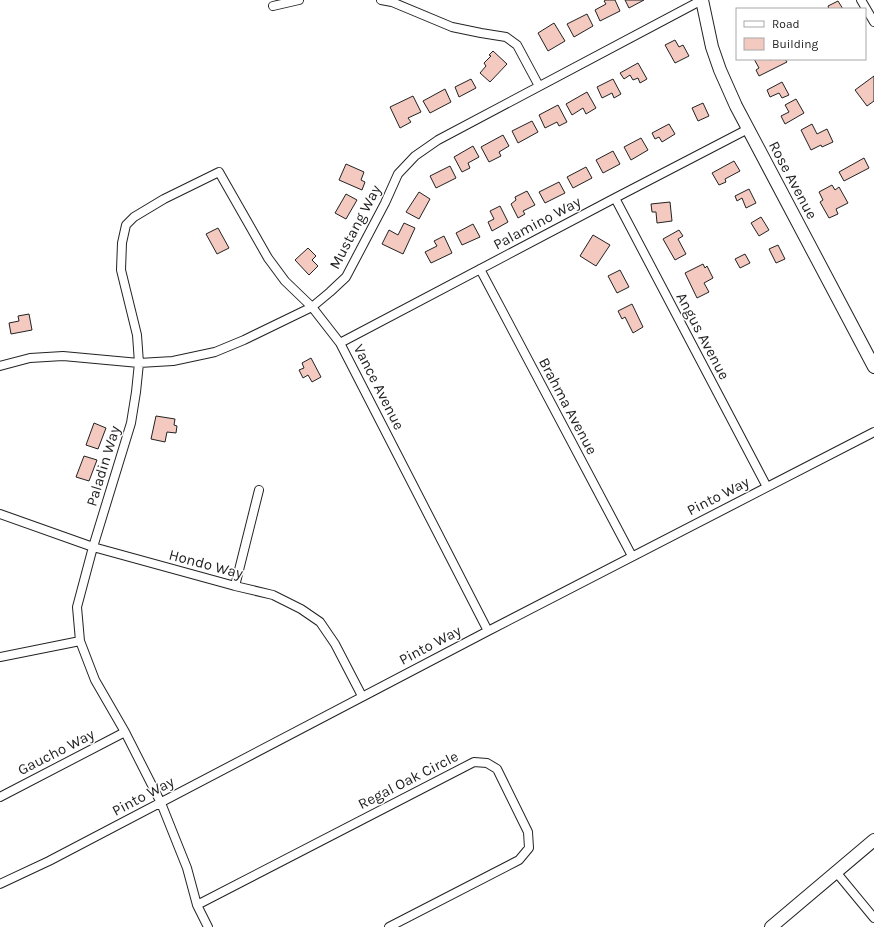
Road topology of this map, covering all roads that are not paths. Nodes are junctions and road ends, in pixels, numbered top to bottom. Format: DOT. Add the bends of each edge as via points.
graph roads {
  1 [pos="299,0"];
  2 [pos="382,0"];
  3 [pos="702,0"];
  4 [pos="273,6"];
  5 [pos="866,8"];
  6 [pos="874,22"];
  7 [pos="539,86"];
  8 [pos="748,129"];
  9 [pos="219,172"];
  10 [pos="614,198"];
  11 [pos="480,269"];
  12 [pos="312,307"];
  13 [pos="340,343"];
  14 [pos="139,363"];
  15 [pos="0,366"];
  16 [pos="874,367"];
  17 [pos="874,432"];
  18 [pos="767,487"];
  19 [pos="259,490"];
  20 [pos="0,514"];
  21 [pos="93,548"];
  22 [pos="632,556"];
  23 [pos="235,586"];
  24 [pos="488,631"];
  25 [pos="80,640"];
  26 [pos="0,657"];
  27 [pos="362,696"];
  28 [pos="125,732"];
  29 [pos="0,797"];
  30 [pos="161,803"];
  31 [pos="874,840"];
  32 [pos="836,872"];
  33 [pos="0,884"];
  34 [pos="197,905"];
  35 [pos="874,918"];
  36 [pos="208,927"];
  37 [pos="389,927"];
  38 [pos="770,927"];
  1 -- 4 [label="street"];
  2 -- 7 [label="street" via="452,27 506,37 517,46"];
  3 -- 7 [label="street, Mustang Way"];
  3 -- 8 [label="street, Rose Avenue" via="712,47 720,70"];
  5 -- 6 [label="street"];
  7 -- 12 [label="street, Mustang Way" via="438,140 415,156 398,174 346,277"];
  8 -- 10 [label="street, Palamino Way"];
  8 -- 16 [label="street, Rose Avenue"];
  9 -- 12 [label="street, Vance Avenue" via="268,258 285,281"];
  9 -- 14 [label="street, Paladin Way" via="164,199 134,217 126,225 121,270 137,335"];
  10 -- 11 [label="street, Palamino Way"];
  10 -- 18 [label="street, Angus Avenue"];
  11 -- 13 [label="street, Palamino Way"];
  11 -- 22 [label="street, Brahma Avenue"];
  12 -- 13 [label="street, Vance Avenue"];
  12 -- 14 [label="street, Mustang Way" via="214,352 173,361"];
  13 -- 24 [label="street, Vance Avenue"];
  14 -- 15 [label="street, Mustang Way" via="63,356 30,358"];
  14 -- 21 [label="street, Paladin Way" via="131,423"];
  17 -- 18 [label="street, Pinto Way"];
  18 -- 22 [label="street, Pinto Way"];
  19 -- 23 [label="street"];
  20 -- 21 [label="street, Hondo Way"];
  21 -- 23 [label="street, Hondo Way"];
  21 -- 25 [label="street, Paladin Way" via="77,607"];
  22 -- 24 [label="street, Pinto Way"];
  23 -- 27 [label="street, Hondo Way" via="273,595 320,622 335,644"];
  24 -- 27 [label="street, Pinto Way"];
  25 -- 26 [label="street"];
  25 -- 28 [label="street, Paladin Way" via="96,680"];
  27 -- 30 [label="street, Pinto Way"];
  28 -- 29 [label="street, Gaucho Way"];
  28 -- 30 [label="street, Paladin Way"];
  30 -- 33 [label="street, Pinto Way"];
  30 -- 34 [label="street" via="187,868"];
  31 -- 32 [label="street"];
  32 -- 35 [label="street"];
  32 -- 38 [label="street"];
  34 -- 36 [label="street"];
  34 -- 37 [label="street, Regal Oak Circle" via="474,762 487,763 497,769 528,832 529,848 519,860"];
}
